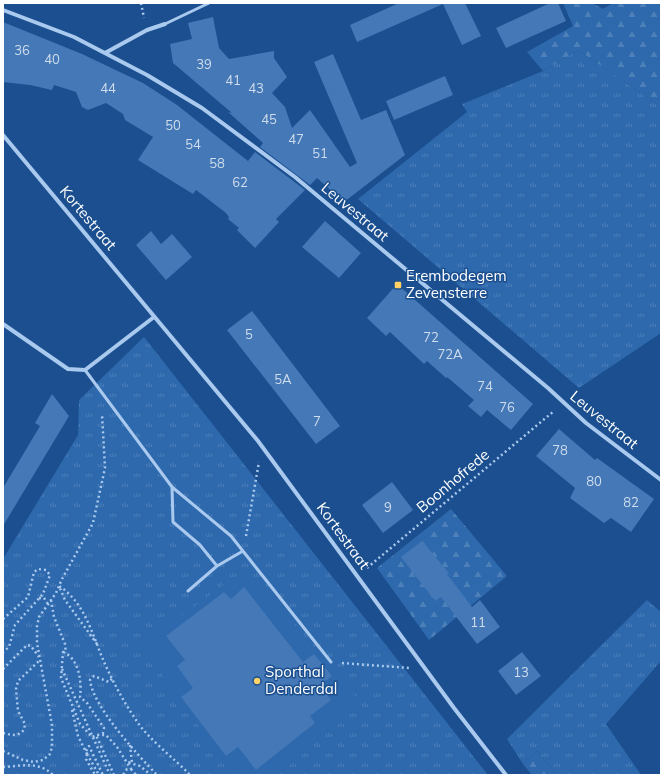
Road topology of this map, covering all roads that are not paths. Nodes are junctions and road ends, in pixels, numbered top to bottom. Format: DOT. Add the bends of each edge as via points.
graph roads {
  1 [pos="209,3"];
  2 [pos="3,10"];
  3 [pos="165,24"];
  4 [pos="105,53"];
  5 [pos="3,135"];
  6 [pos="154,317"];
  7 [pos="3,324"];
  8 [pos="85,370"];
  9 [pos="661,480"];
  10 [pos="172,487"];
  11 [pos="243,551"];
  12 [pos="217,566"];
  13 [pos="188,591"];
  14 [pos="331,662"];
  15 [pos="506,775"];
  1 -- 3 [label="lane"];
  2 -- 4 [label="street, Leuvestraat" via="74,37"];
  3 -- 4 [label="street" via="147,30"];
  4 -- 9 [label="street, Leuvestraat" via="202,108 295,177 586,423"];
  5 -- 6 [label="street, Kortestraat"];
  6 -- 8 [label="street"];
  6 -- 15 [label="street, Kortestraat" via="261,446"];
  7 -- 8 [label="street" via="68,369"];
  8 -- 10 [label="lane"];
  10 -- 11 [label="lane" via="231,536"];
  10 -- 12 [label="lane" via="174,522 200,545"];
  11 -- 12 [label="lane"];
  11 -- 14 [label="lane"];
  12 -- 13 [label="lane"];
}
